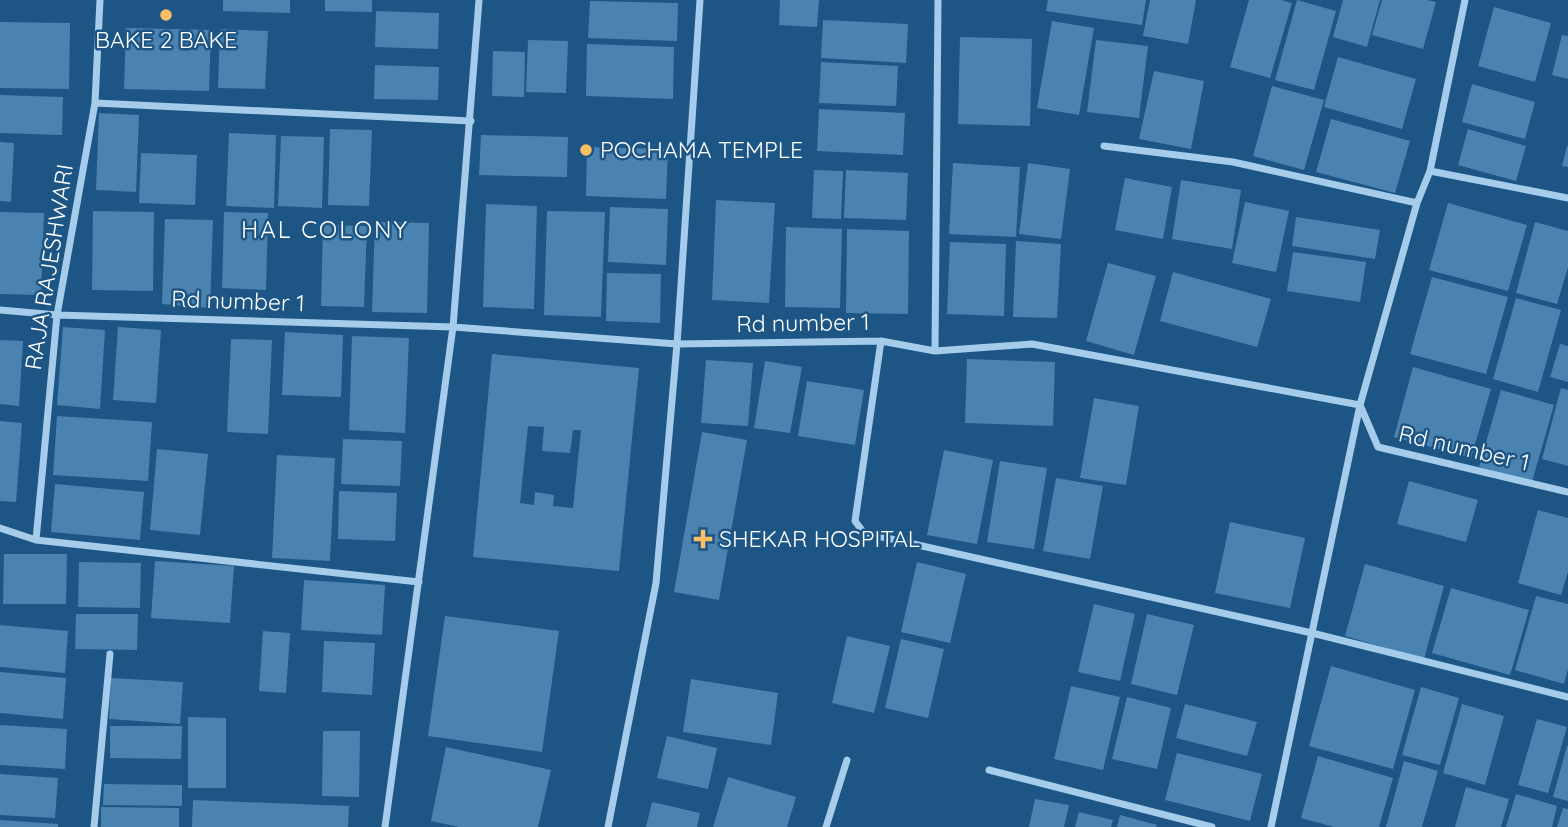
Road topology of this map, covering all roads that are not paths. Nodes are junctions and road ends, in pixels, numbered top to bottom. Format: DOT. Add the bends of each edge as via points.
graph roads {
  1 [pos="100,0"];
  2 [pos="479,0"];
  3 [pos="700,0"];
  4 [pos="938,0"];
  5 [pos="1465,0"];
  6 [pos="94,103"];
  7 [pos="471,121"];
  8 [pos="1104,146"];
  9 [pos="1430,171"];
  10 [pos="1568,198"];
  11 [pos="1417,203"];
  12 [pos="0,310"];
  13 [pos="57,315"];
  14 [pos="453,327"];
  15 [pos="881,341"];
  16 [pos="677,344"];
  17 [pos="935,351"];
  18 [pos="1360,405"];
  19 [pos="1568,492"];
  20 [pos="0,528"];
  21 [pos="36,540"];
  22 [pos="419,582"];
  23 [pos="1312,633"];
  24 [pos="110,654"];
  25 [pos="1568,697"];
  26 [pos="848,760"];
  27 [pos="989,770"];
  28 [pos="94,827"];
  29 [pos="385,827"];
  30 [pos="608,827"];
  31 [pos="826,827"];
  32 [pos="1212,827"];
  33 [pos="1271,827"];
  1 -- 6 [label="street, RAJA RAJESHWARI"];
  2 -- 7 [label="street"];
  3 -- 16 [label="street"];
  4 -- 17 [label="street"];
  5 -- 9 [label="street"];
  6 -- 7 [label="street"];
  6 -- 13 [label="street, RAJA RAJESHWARI"];
  7 -- 14 [label="street"];
  8 -- 11 [label="street" via="1233,162"];
  9 -- 10 [label="street"];
  9 -- 11 [label="street"];
  11 -- 18 [label="street"];
  12 -- 13 [label="street, Rd number 1"];
  13 -- 14 [label="street, Rd number 1"];
  13 -- 21 [label="street, RAJA RAJESHWARI"];
  14 -- 16 [label="street, Rd number 1"];
  14 -- 22 [label="street"];
  15 -- 16 [label="street, Rd number 1"];
  15 -- 17 [label="street, Rd number 1"];
  15 -- 23 [label="street" via="855,521 864,533"];
  16 -- 30 [label="street" via="656,583"];
  17 -- 18 [label="street, Rd number 1" via="1032,344"];
  18 -- 19 [label="street, Rd number 1" via="1378,447"];
  18 -- 23 [label="street"];
  20 -- 21 [label="street"];
  21 -- 22 [label="street"];
  22 -- 29 [label="street"];
  23 -- 25 [label="street"];
  23 -- 33 [label="street"];
  24 -- 28 [label="street"];
  26 -- 31 [label="street"];
  27 -- 32 [label="street"];
}
